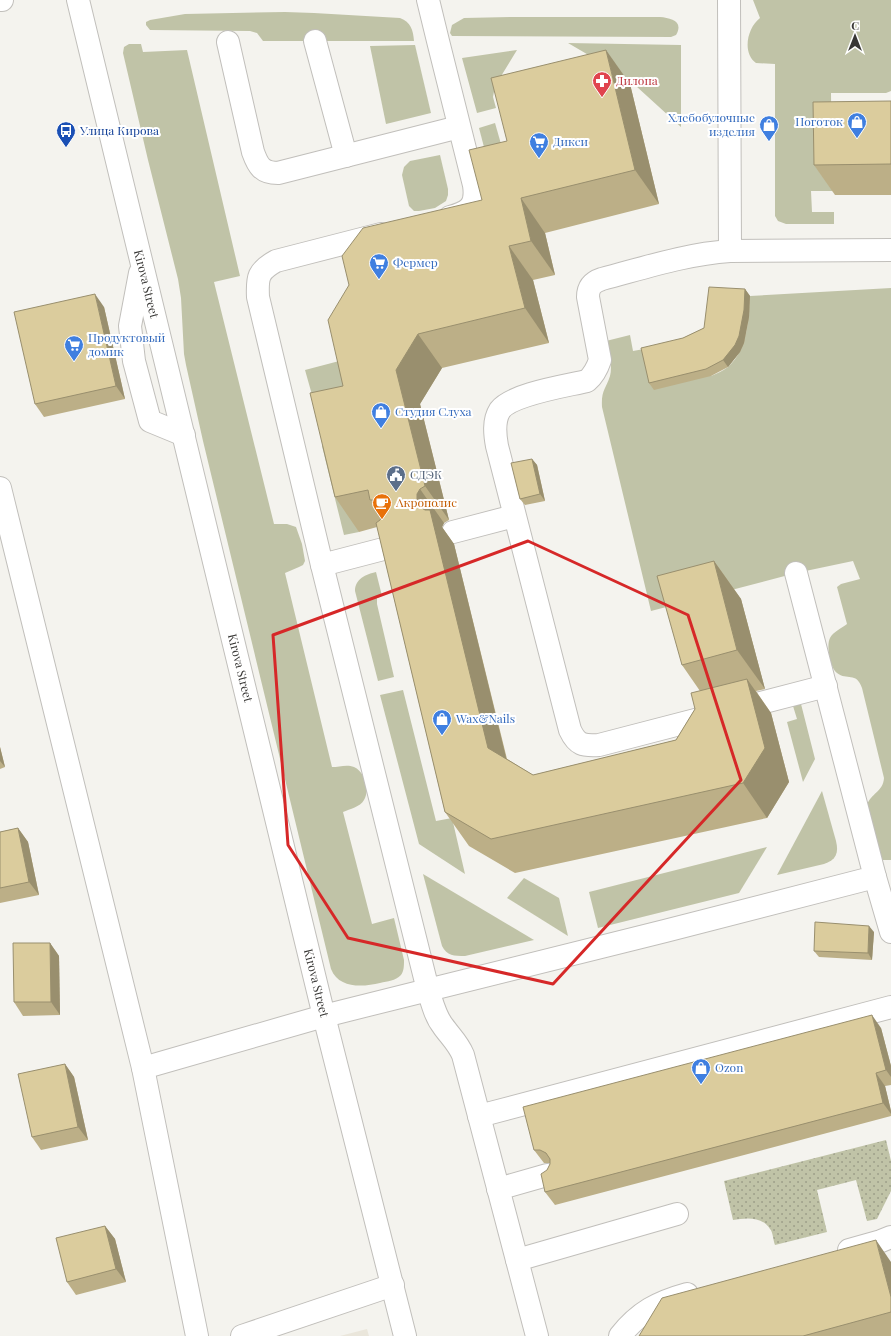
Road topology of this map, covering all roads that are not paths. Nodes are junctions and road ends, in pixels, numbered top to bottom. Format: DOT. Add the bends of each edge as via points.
graph roads {
  1 [pos="78,0"];
  2 [pos="428,0"];
  3 [pos="729,0"];
  4 [pos="315,41"];
  5 [pos="228,42"];
  6 [pos="459,127"];
  7 [pos="346,156"];
  8 [pos="432,221"];
  9 [pos="402,229"];
  10 [pos="891,250"];
  11 [pos="730,251"];
  12 [pos="141,266"];
  13 [pos="184,435"];
  14 [pos="0,488"];
  15 [pos="514,516"];
  16 [pos="453,532"];
  17 [pos="395,546"];
  18 [pos="322,565"];
  19 [pos="796,573"];
  20 [pos="826,686"];
  21 [pos="875,877"];
  22 [pos="891,932"];
  23 [pos="428,990"];
  24 [pos="891,1007"];
  25 [pos="324,1016"];
  26 [pos="143,1068"];
  27 [pos="479,1116"];
  28 [pos="547,1175"];
  29 [pos="498,1188"];
  30 [pos="677,1214"];
  31 [pos="891,1237"];
  32 [pos="828,1256"];
  33 [pos="517,1260"];
  34 [pos="393,1285"];
  35 [pos="707,1288"];
  36 [pos="197,1336"];
  37 [pos="242,1336"];
  38 [pos="405,1336"];
  39 [pos="537,1336"];
  40 [pos="620,1336"];
  1 -- 12 [label="street, Kirova Street"];
  2 -- 6 [label="street"];
  3 -- 11 [label="street"];
  4 -- 7 [label="street"];
  5 -- 7 [label="street" via="253,152 261,168 269,173 278,174"];
  6 -- 7 [label="street"];
  6 -- 8 [label="street" via="476,195 473,205 464,211"];
  9 -- 18 [label="street" via="276,261 265,267 259,275 258,297"];
  10 -- 11 [label="street"];
  11 -- 15 [label="street" via="686,257 602,279 591,285 588,297 600,360 593,376 587,381 524,396 510,402 500,410 496,421 497,446"];
  12 -- 13 [label="street, Kirova Street"];
  12 -- 13 [label="street" via="130,326 134,361 150,421"];
  13 -- 25 [label="street, Kirova Street"];
  14 -- 26 [label="street"];
  15 -- 16 [label="street"];
  15 -- 20 [label="street" via="570,730 579,743 588,746 599,745"];
  17 -- 18 [label="street"];
  18 -- 23 [label="street"];
  19 -- 20 [label="street"];
  20 -- 21 [label="street"];
  21 -- 22 [label="street"];
  21 -- 23 [label="street"];
  23 -- 25 [label="street"];
  23 -- 27 [label="street" via="442,1026 463,1055"];
  24 -- 27 [label="street"];
  25 -- 26 [label="street"];
  25 -- 34 [label="street, Kirova Street"];
  26 -- 36 [label="street"];
  27 -- 29 [label="street"];
  28 -- 29 [label="street"];
  29 -- 33 [label="street"];
  30 -- 33 [label="street"];
  31 -- 32 [label="street"];
  33 -- 39 [label="street"];
  34 -- 37 [label="street"];
  34 -- 38 [label="street, Kirova Street"];
  35 -- 40 [label="street" via="658,1303 635,1319"];
}
